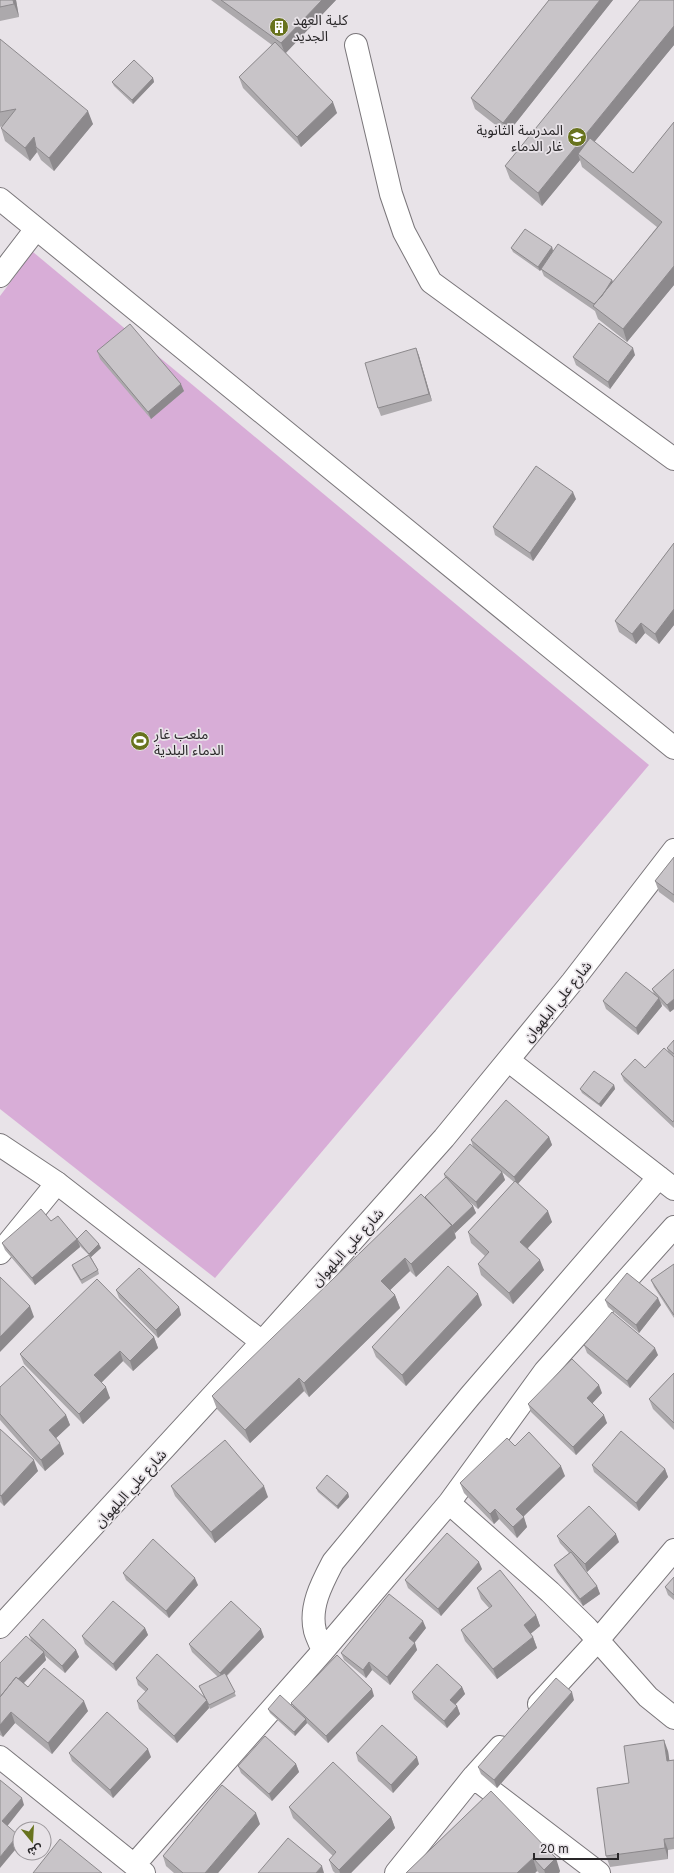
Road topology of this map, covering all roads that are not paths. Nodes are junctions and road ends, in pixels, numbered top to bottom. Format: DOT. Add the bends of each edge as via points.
graph roads {
  1 [pos="356,45"];
  2 [pos="0,199"];
  3 [pos="36,229"];
  4 [pos="0,276"];
  5 [pos="674,459"];
  6 [pos="674,748"];
  7 [pos="674,850"];
  8 [pos="509,1061"];
  9 [pos="0,1145"];
  10 [pos="57,1183"];
  11 [pos="666,1183"];
  12 [pos="674,1227"];
  13 [pos="0,1253"];
  14 [pos="262,1342"];
  15 [pos="449,1503"];
  16 [pos="674,1550"];
  17 [pos="0,1627"];
  18 [pos="598,1640"];
  19 [pos="323,1652"];
  20 [pos="674,1718"];
  21 [pos="0,1757"];
  22 [pos="473,1777"];
  23 [pos="139,1869"];
  24 [pos="396,1873"];
  25 [pos="599,1873"];
  1 -- 5 [label="street" via="391,194 404,232 431,282"];
  2 -- 3 [label="street"];
  3 -- 4 [label="street"];
  3 -- 6 [label="street"];
  7 -- 8 [label="street, شارع علي البلهوان"];
  8 -- 11 [label="street"];
  8 -- 14 [label="street, شارع علي البلهوان" via="444,1138"];
  9 -- 10 [label="street"];
  10 -- 13 [label="street"];
  10 -- 14 [label="street"];
  11 -- 19 [label="street" via="470,1396 333,1562 320,1586 314,1618 315,1631"];
  12 -- 15 [label="street" via="545,1371"];
  14 -- 17 [label="street, شارع علي البلهوان"];
  15 -- 18 [label="street" via="550,1592"];
  15 -- 19 [label="street"];
  16 -- 18 [label="street"];
  18 -- 20 [label="street" via="648,1697"];
  18 -- 22 [label="street"];
  19 -- 23 [label="street"];
  21 -- 23 [label="street"];
  22 -- 24 [label="street"];
  22 -- 25 [label="street"];
}
